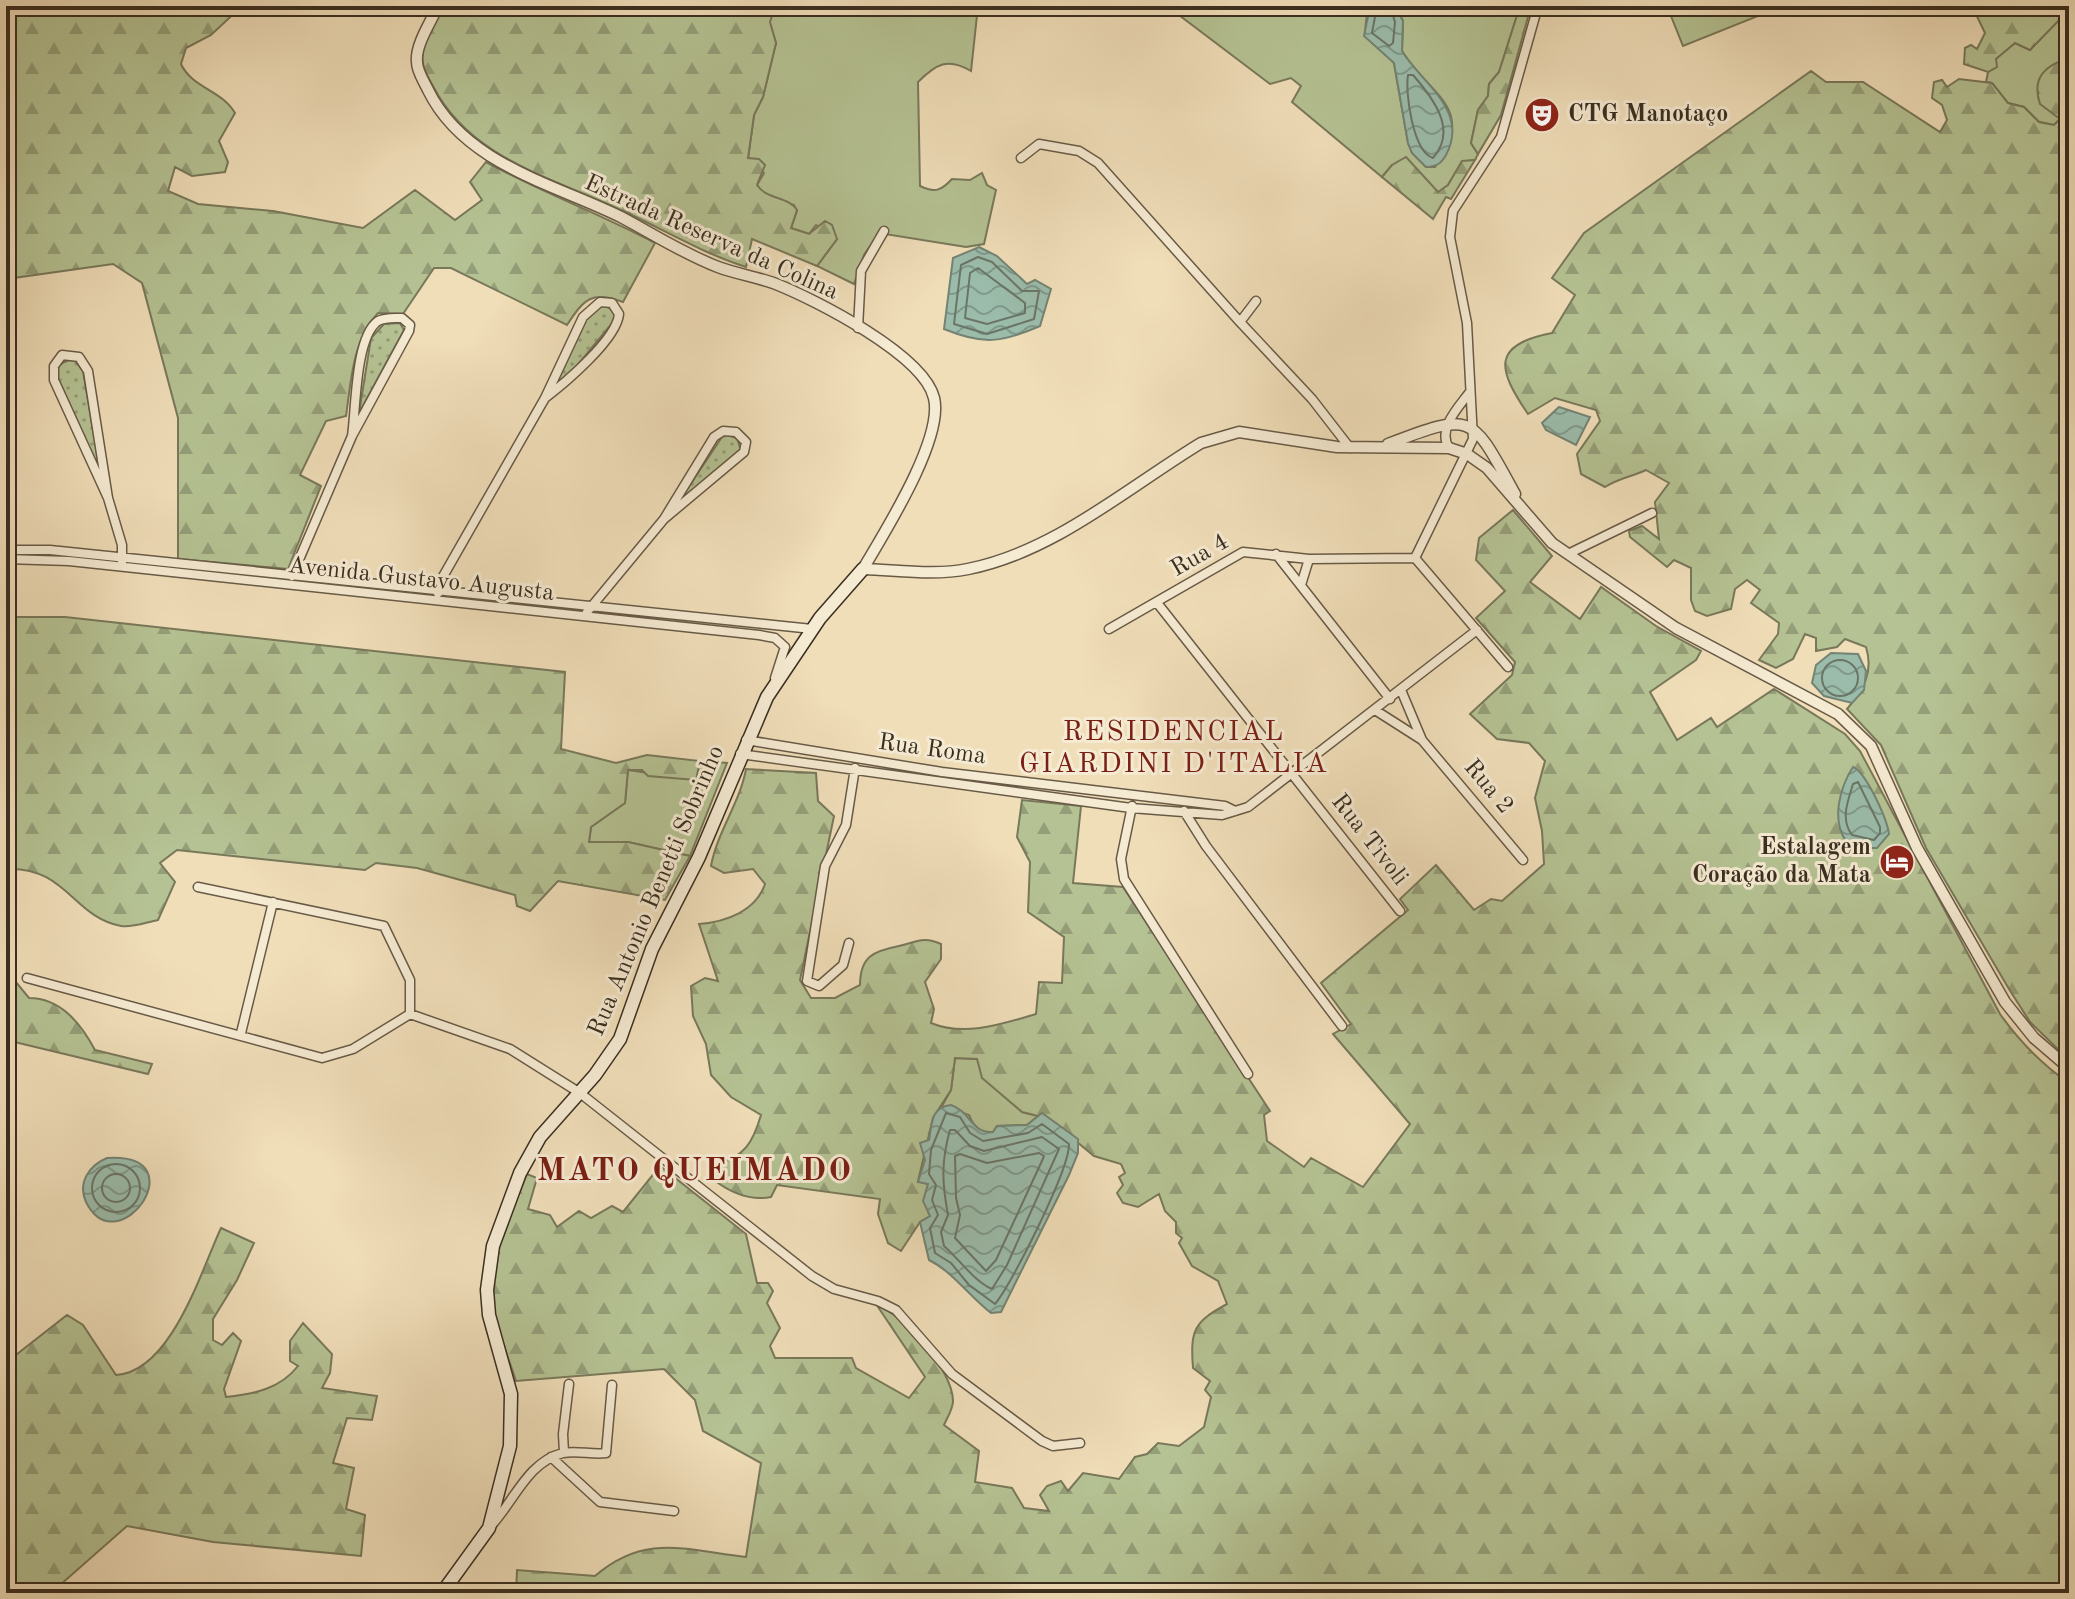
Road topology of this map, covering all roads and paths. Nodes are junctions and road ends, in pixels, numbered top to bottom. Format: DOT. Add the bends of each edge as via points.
graph roads {
  1 [pos="438,6"];
  2 [pos="1538,6"];
  3 [pos="1021,158"];
  4 [pos="884,231"];
  5 [pos="1256,301"];
  6 [pos="1240,322"];
  7 [pos="858,328"];
  8 [pos="1469,392"];
  9 [pos="545,398"];
  10 [pos="1448,422"];
  11 [pos="1473,430"];
  12 [pos="352,436"];
  13 [pos="1383,446"];
  14 [pos="1350,448"];
  15 [pos="1449,448"];
  16 [pos="1467,454"];
  17 [pos="108,498"];
  18 [pos="1652,513"];
  19 [pos="1527,516"];
  20 [pos="664,519"];
  21 [pos="6,550"];
  22 [pos="1276,554"];
  23 [pos="1568,554"];
  24 [pos="1415,558"];
  25 [pos="6,559"];
  26 [pos="1309,559"];
  27 [pos="122,562"];
  28 [pos="863,569"];
  29 [pos="292,576"];
  30 [pos="1301,585"];
  31 [pos="438,591"];
  32 [pos="437,602"];
  33 [pos="1158,604"];
  34 [pos="589,609"];
  35 [pos="584,618"];
  36 [pos="812,629"];
  37 [pos="1109,629"];
  38 [pos="1477,630"];
  39 [pos="1508,667"];
  40 [pos="772,688"];
  41 [pos="1401,690"];
  42 [pos="1390,699"];
  43 [pos="1375,710"];
  44 [pos="746,740"];
  45 [pos="1422,740"];
  46 [pos="740,754"];
  47 [pos="856,759"];
  48 [pos="854,770"];
  49 [pos="942,772"];
  50 [pos="1291,773"];
  51 [pos="940,783"];
  52 [pos="1134,797"];
  53 [pos="1131,808"];
  54 [pos="1183,808"];
  55 [pos="1523,860"];
  56 [pos="198,887"];
  57 [pos="273,902"];
  58 [pos="1400,911"];
  59 [pos="849,943"];
  60 [pos="27,978"];
  61 [pos="410,1014"];
  62 [pos="1342,1026"];
  63 [pos="241,1033"];
  64 [pos="2069,1068"];
  65 [pos="1248,1074"];
  66 [pos="580,1093"];
  67 [pos="569,1384"];
  68 [pos="612,1385"];
  69 [pos="1080,1443"];
  70 [pos="564,1453"];
  71 [pos="551,1457"];
  72 [pos="674,1511"];
  73 [pos="489,1528"];
  74 [pos="442,1593"];
  1 -- 7 [label="street, Estrada Reserva da Colina" via="417,54 418,69 444,115 469,140 543,185 717,267 803,296"];
  2 -- 8 [label="street" via="1501,137 1459,200 1449,228 1467,323"];
  3 -- 6 [label="street" via="1033,145 1046,144 1090,156"];
  4 -- 7 [label="street" via="861,271"];
  5 -- 6 [label="street"];
  6 -- 14 [label="street"];
  7 -- 28 [label="street, Estrada Reserva da Colina" via="921,374 935,400 921,461"];
  8 -- 10 [label="street"];
  8 -- 11 [label="street"];
  9 -- 9 [label="street" via="574,375 615,327 619,314 612,303 588,309"];
  9 -- 31 [label="street"];
  10 -- 11 [label="street"];
  10 -- 13 [label="street"];
  10 -- 15 [label="street"];
  11 -- 16 [label="street"];
  11 -- 19 [label="street" via="1494,455"];
  12 -- 12 [label="street" via="409,331 402,318 384,319 371,328"];
  12 -- 29 [label="street"];
  13 -- 14 [label="street"];
  13 -- 15 [label="street"];
  14 -- 28 [label="street" via="1225,433 1062,532 994,563 946,572"];
  15 -- 16 [label="street"];
  16 -- 19 [label="street" via="1487,468"];
  16 -- 24 [label="street"];
  17 -- 17 [label="street" via="88,371 79,357 62,355 54,366 54,380"];
  17 -- 27 [label="street"];
  18 -- 23 [label="street"];
  19 -- 23 [label="street"];
  20 -- 20 [label="street" via="744,452 746,442 736,432 714,437"];
  20 -- 34 [label="street"];
  21 -- 27 [label="street, Avenida Gustavo Augusta"];
  22 -- 26 [label="street, Rua 4"];
  22 -- 30 [label="street"];
  22 -- 33 [label="street, Rua 4" via="1243,552"];
  23 -- 64 [label="street" via="1676,628 1815,701 1862,734 1880,762 1917,848 1989,977 2034,1038"];
  24 -- 26 [label="street, Rua 4"];
  24 -- 38 [label="street"];
  25 -- 27 [label="street, Avenida Gustavo Augusta"];
  26 -- 30 [label="street"];
  27 -- 29 [label="street, Avenida Gustavo Augusta"];
  27 -- 32 [label="street, Avenida Gustavo Augusta"];
  28 -- 36 [label="main road, Rua Antonio Benetti Sobrinho"];
  29 -- 31 [label="street, Avenida Gustavo Augusta"];
  30 -- 42 [label="street"];
  31 -- 32 [label="street"];
  31 -- 34 [label="street, Avenida Gustavo Augusta"];
  32 -- 35 [label="street, Avenida Gustavo Augusta"];
  33 -- 37 [label="street, Rua 4"];
  33 -- 50 [label="street, Rua Tivoli"];
  34 -- 35 [label="street"];
  34 -- 36 [label="street, Avenida Gustavo Augusta"];
  35 -- 40 [label="street, Avenida Gustavo Augusta" via="775,638 785,647"];
  36 -- 40 [label="main road, Rua Antonio Benetti Sobrinho"];
  38 -- 39 [label="street"];
  38 -- 41 [label="street"];
  40 -- 44 [label="main road, Rua Antonio Benetti Sobrinho"];
  41 -- 42 [label="street"];
  41 -- 45 [label="street, Rua 2"];
  42 -- 43 [label="street"];
  43 -- 45 [label="street, Rua 2"];
  43 -- 50 [label="street"];
  44 -- 46 [label="main road, Rua Antonio Benetti Sobrinho"];
  44 -- 47 [label="street, Rua Roma"];
  45 -- 55 [label="street, Rua 2"];
  46 -- 48 [label="street, Rua Roma"];
  46 -- 66 [label="main road, Rua Antonio Benetti Sobrinho" via="699,857 652,949 620,1039"];
  47 -- 48 [label="street"];
  47 -- 49 [label="street, Rua Roma"];
  48 -- 51 [label="street, Rua Roma"];
  48 -- 59 [label="street" via="846,825 825,866 807,981 819,986 840,970"];
  49 -- 51 [label="street"];
  49 -- 52 [label="street, Rua Roma"];
  50 -- 54 [label="street, Rua Roma" via="1248,807 1222,815"];
  50 -- 58 [label="street, Rua Tivoli"];
  51 -- 53 [label="street, Rua Roma"];
  52 -- 53 [label="street"];
  52 -- 54 [label="street, Rua Roma"];
  53 -- 54 [label="street, Rua Roma"];
  53 -- 65 [label="street" via="1121,859 1124,879"];
  54 -- 62 [label="street"];
  56 -- 57 [label="street"];
  57 -- 61 [label="street" via="384,926 410,980"];
  57 -- 63 [label="street"];
  60 -- 63 [label="street"];
  61 -- 63 [label="street" via="353,1049 322,1058"];
  61 -- 66 [label="street" via="510,1049"];
  66 -- 69 [label="street" via="812,1276 896,1310 952,1374 1027,1431 1053,1446"];
  66 -- 73 [label="main road, Rua Antonio Benetti Sobrinho" via="529,1154 490,1256 489,1315 511,1394 512,1428"];
  67 -- 70 [label="street"];
  68 -- 70 [label="street" via="606,1453"];
  70 -- 71 [label="street"];
  71 -- 72 [label="street" via="600,1502"];
  71 -- 73 [label="street" via="532,1469"];
  73 -- 74 [label="main road, Rua Antonio Benetti Sobrinho"];
}
